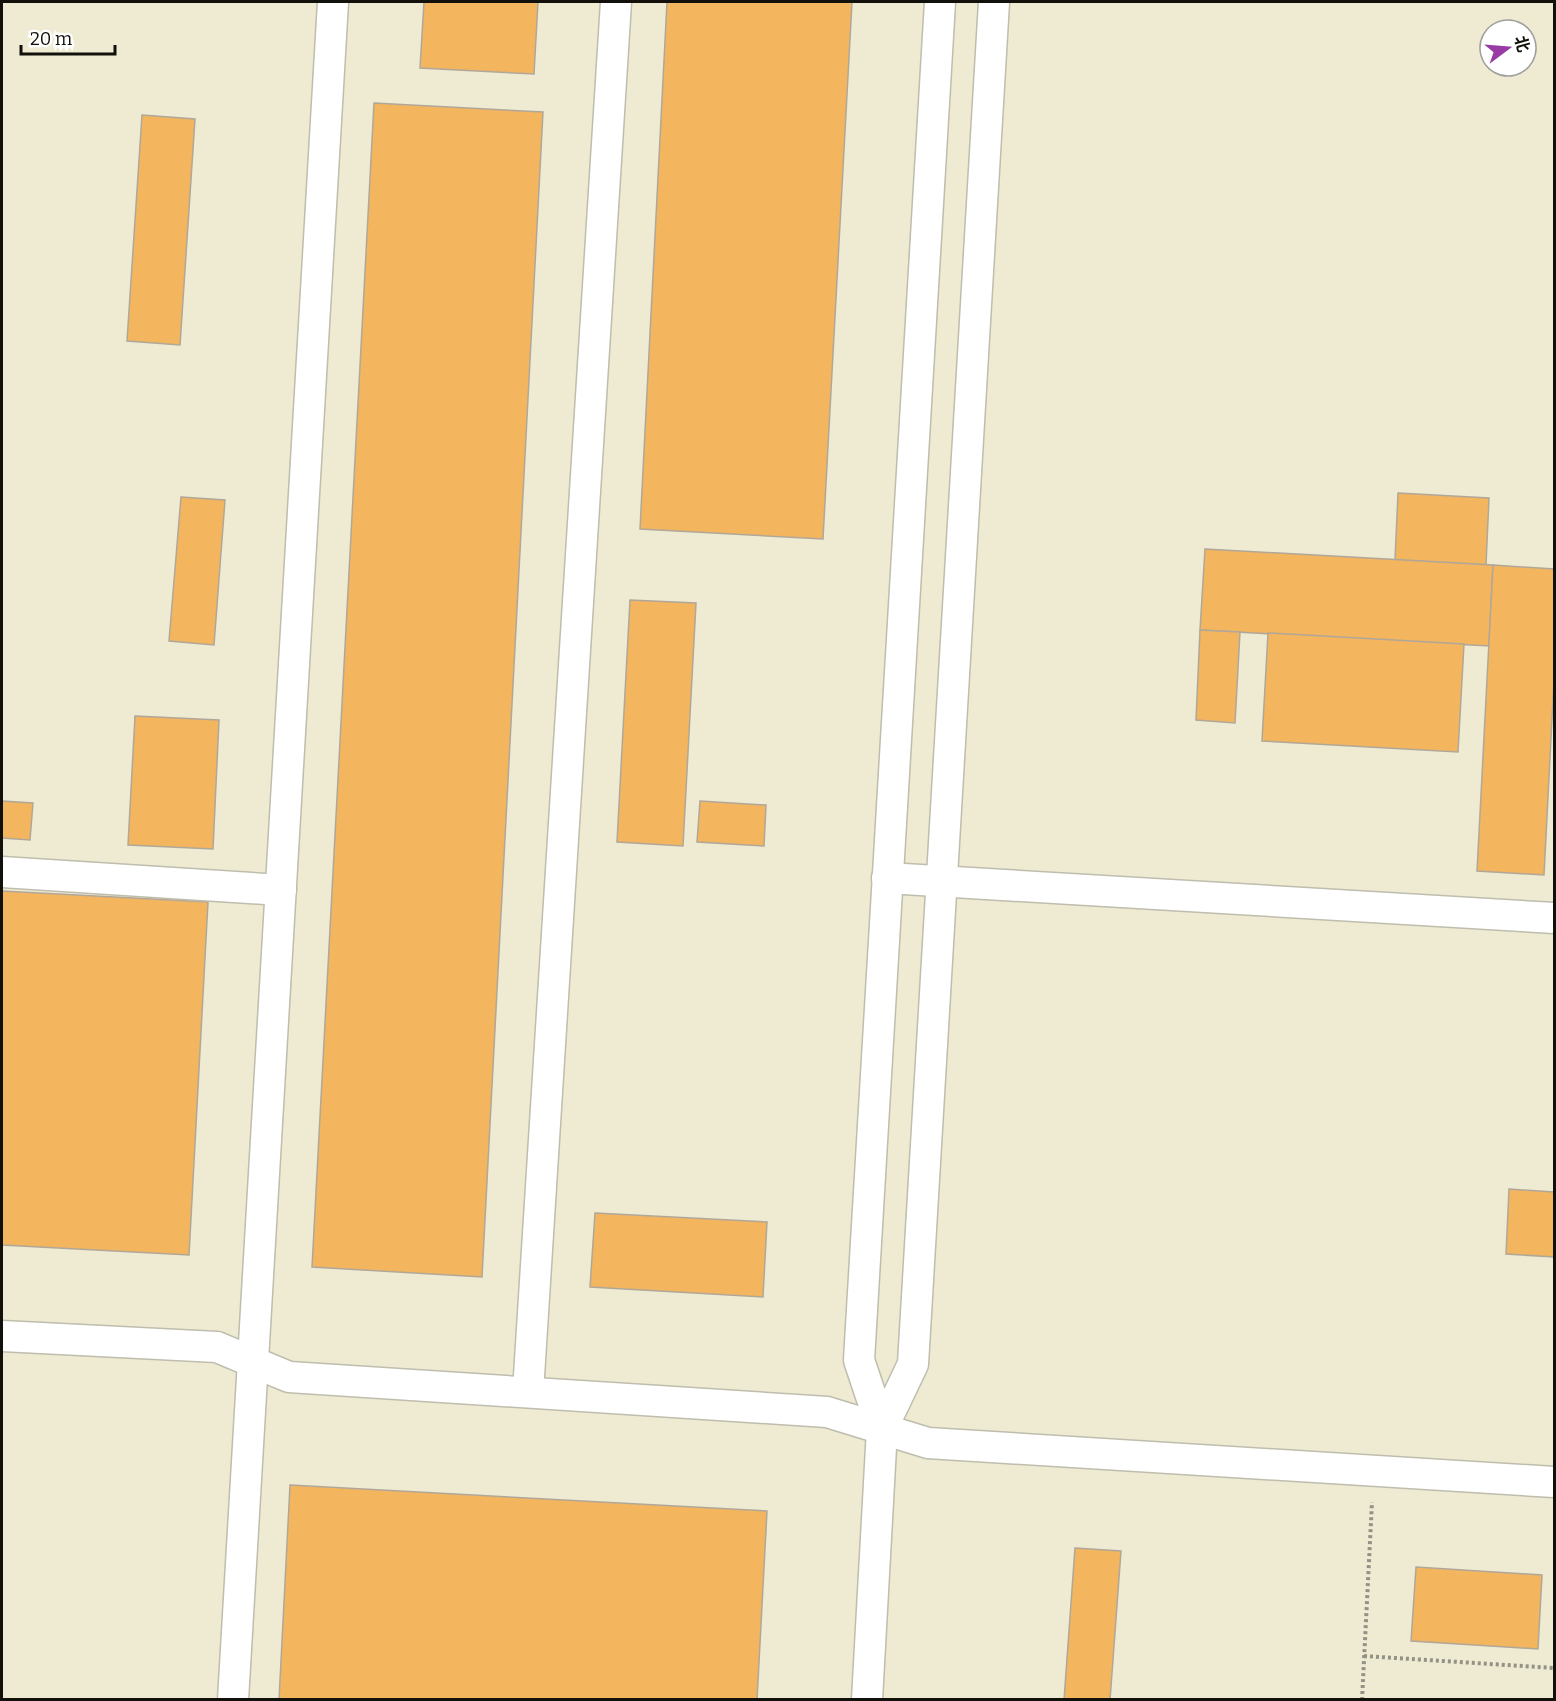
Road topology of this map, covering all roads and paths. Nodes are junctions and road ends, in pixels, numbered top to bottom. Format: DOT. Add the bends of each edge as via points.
graph roads {
  1 [pos="333,2"];
  2 [pos="616,2"];
  3 [pos="940,2"];
  4 [pos="994,2"];
  5 [pos="2,872"];
  6 [pos="887,878"];
  7 [pos="941,881"];
  8 [pos="281,890"];
  9 [pos="1554,918"];
  10 [pos="2,1336"];
  11 [pos="252,1362"];
  12 [pos="528,1392"];
  13 [pos="882,1429"];
  14 [pos="1373,1471"];
  15 [pos="1554,1482"];
  16 [pos="1364,1656"];
  17 [pos="1554,1668"];
  18 [pos="233,1700"];
  19 [pos="867,1700"];
  20 [pos="1362,1700"];
  1 -- 8 [label="lane"];
  2 -- 12 [label="lane"];
  3 -- 6 [label="lane"];
  4 -- 7 [label="lane"];
  5 -- 8 [label="lane"];
  6 -- 7 [label="lane"];
  6 -- 13 [label="lane" via="859,1360"];
  7 -- 9 [label="lane"];
  7 -- 13 [label="lane" via="913,1364"];
  8 -- 11 [label="lane"];
  10 -- 11 [label="lane" via="217,1347"];
  11 -- 12 [label="lane" via="289,1377"];
  11 -- 18 [label="lane"];
  12 -- 13 [label="lane" via="827,1412"];
  13 -- 14 [label="lane" via="928,1443"];
  13 -- 19 [label="lane"];
  14 -- 15 [label="lane"];
  14 -- 16 [label="path"];
  16 -- 17 [label="path"];
  16 -- 20 [label="path"];
}
